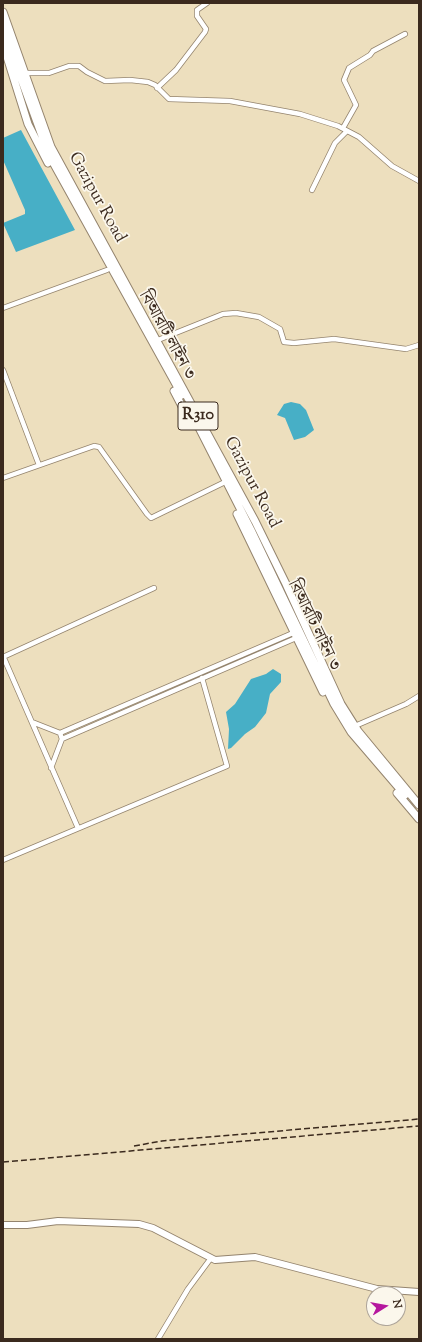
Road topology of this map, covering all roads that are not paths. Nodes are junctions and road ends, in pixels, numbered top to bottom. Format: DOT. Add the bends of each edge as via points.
graph roads {
  1 [pos="207,3"];
  2 [pos="3,12"];
  3 [pos="3,29"];
  4 [pos="405,34"];
  5 [pos="3,44"];
  6 [pos="19,74"];
  7 [pos="157,88"];
  8 [pos="345,129"];
  9 [pos="419,181"];
  10 [pos="312,190"];
  11 [pos="107,270"];
  12 [pos="3,308"];
  13 [pos="158,340"];
  14 [pos="419,345"];
  15 [pos="3,370"];
  16 [pos="39,465"];
  17 [pos="3,478"];
  18 [pos="222,483"];
  19 [pos="154,588"];
  20 [pos="295,636"];
  21 [pos="3,657"];
  22 [pos="202,678"];
  23 [pos="419,696"];
  24 [pos="32,722"];
  25 [pos="355,726"];
  26 [pos="60,733"];
  27 [pos="62,739"];
  28 [pos="51,768"];
  29 [pos="419,805"];
  30 [pos="419,812"];
  31 [pos="419,819"];
  32 [pos="78,828"];
  33 [pos="3,860"];
  34 [pos="3,1225"];
  35 [pos="211,1258"];
  36 [pos="419,1292"];
  37 [pos="158,1339"];
  1 -- 7 [label="street" via="197,10 197,16 206,29 205,32 176,70"];
  2 -- 6 [label="main road, Gazipur Road / R310"];
  3 -- 6 [label="main road, বিআরটি লাইন ৩"];
  4 -- 8 [label="street" via="373,51 349,68 344,80 356,105"];
  5 -- 6 [label="main road, Gazipur Road / R310"];
  6 -- 7 [label="street" via="49,73 69,66 80,66 105,81 148,82"];
  6 -- 11 [label="main road, Gazipur Road / R310" via="28,124"];
  6 -- 13 [label="main road, Gazipur Road / R310" via="51,147"];
  6 -- 30 [label="main road, বিআরটি লাইন ৩" via="49,155 186,404 251,530 334,704 351,732"];
  7 -- 8 [label="street" via="169,99 230,100 268,106"];
  8 -- 9 [label="street" via="392,166"];
  8 -- 10 [label="street" via="335,143"];
  11 -- 12 [label="street"];
  11 -- 18 [label="main road, Gazipur Road / R310"];
  13 -- 14 [label="street" via="223,314 236,312 259,317 280,329 284,342 334,340 406,349"];
  13 -- 25 [label="main road, Gazipur Road / R310" via="286,584 341,704"];
  15 -- 16 [label="street"];
  16 -- 17 [label="street"];
  16 -- 18 [label="street" via="94,446 98,447 151,518"];
  18 -- 20 [label="main road, Gazipur Road / R310"];
  19 -- 21 [label="street"];
  20 -- 22 [label="street"];
  20 -- 26 [label="street"];
  20 -- 31 [label="main road, Gazipur Road / R310" via="348,736"];
  21 -- 24 [label="street"];
  22 -- 27 [label="street"];
  22 -- 32 [label="street" via="227,766"];
  23 -- 25 [label="street"];
  24 -- 26 [label="street"];
  24 -- 28 [label="street"];
  25 -- 29 [label="main road, Gazipur Road / R310"];
  26 -- 27 [label="street"];
  27 -- 28 [label="street"];
  28 -- 32 [label="street"];
  32 -- 33 [label="street"];
  34 -- 35 [label="street" via="58,1221 139,1224 192,1246"];
  35 -- 36 [label="street" via="226,1260 244,1256 255,1257 377,1289"];
  35 -- 37 [label="street" via="188,1289"];
}
